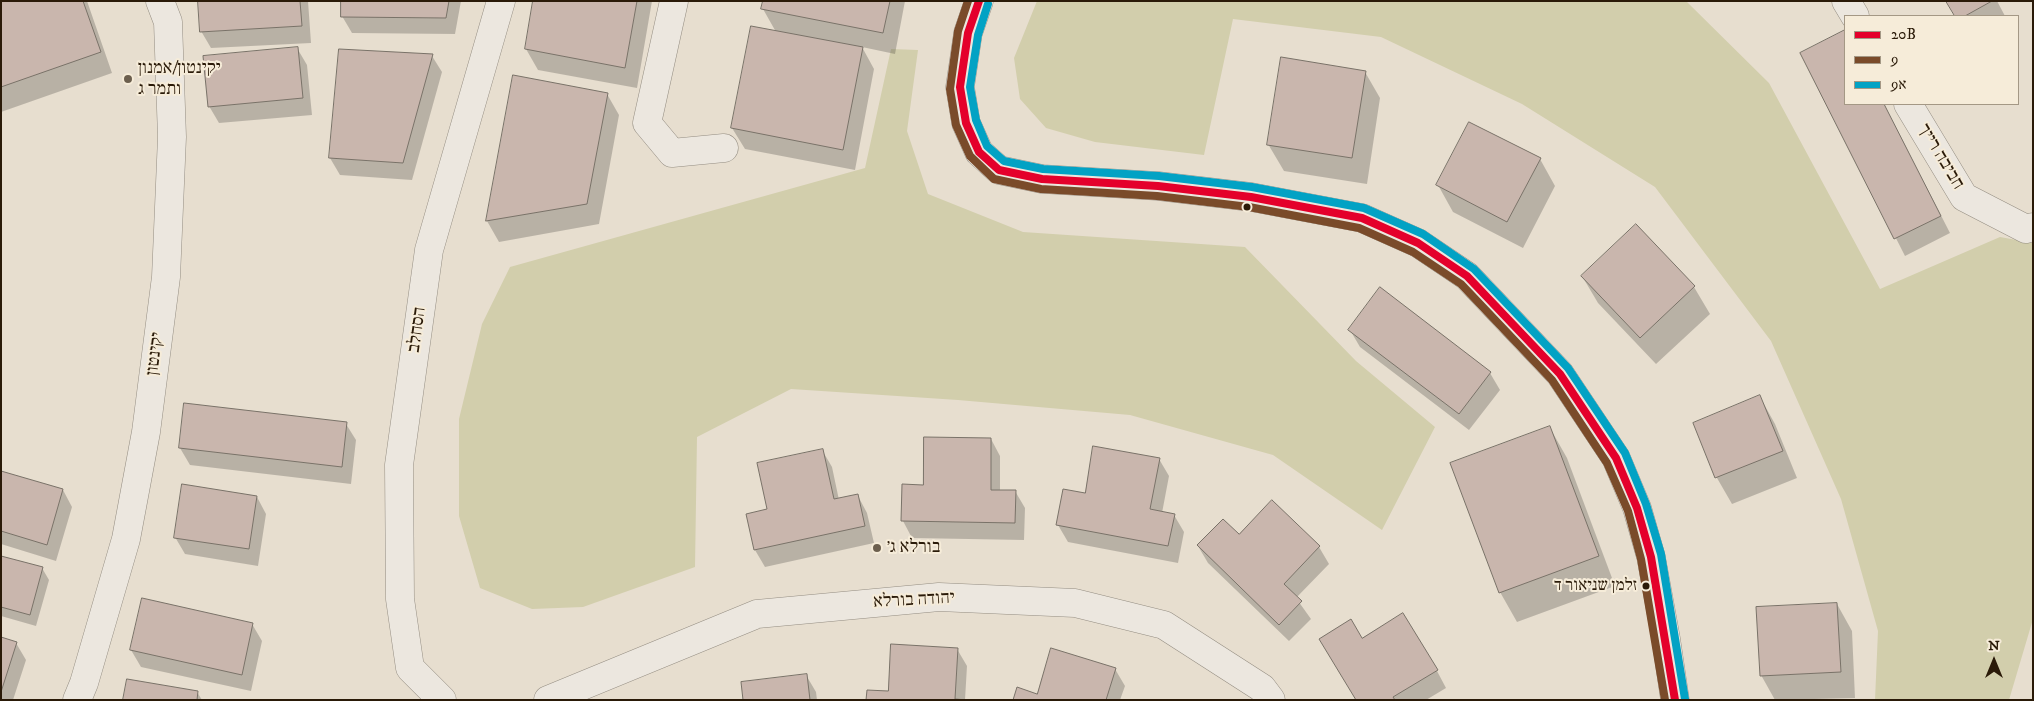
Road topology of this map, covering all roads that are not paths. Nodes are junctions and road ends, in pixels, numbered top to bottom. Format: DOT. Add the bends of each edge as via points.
graph roads {
  1 [pos="160,1"];
  2 [pos="501,1"];
  3 [pos="674,1"];
  4 [pos="979,1"];
  5 [pos="1846,1"];
  6 [pos="1854,15"];
  7 [pos="1909,105"];
  8 [pos="724,148"];
  9 [pos="2033,227"];
  10 [pos="77,700"];
  11 [pos="442,700"];
  12 [pos="548,700"];
  13 [pos="1271,700"];
  14 [pos="1674,700"];
  1 -- 10 [label="street, יקינטון" via="168,22 172,137 166,277 146,432 126,539"];
  2 -- 11 [label="street, הסחלב" via="428,250 400,455 400,600 410,668"];
  3 -- 8 [label="street" via="647,123 672,153"];
  4 -- 14 [label="street" via="968,33 960,87 966,123 978,152 999,170 1042,179 1158,186 1251,197 1362,218 1418,243 1467,276 1560,374 1616,458 1637,508 1651,557"];
  5 -- 6 [label="street"];
  7 -- 9 [label="street, חביבה רייך" via="1964,197 2026,228"];
  12 -- 13 [label="street, יהודה בורלא" via="757,614 939,597 1076,603 1164,626 1262,688"];
}
